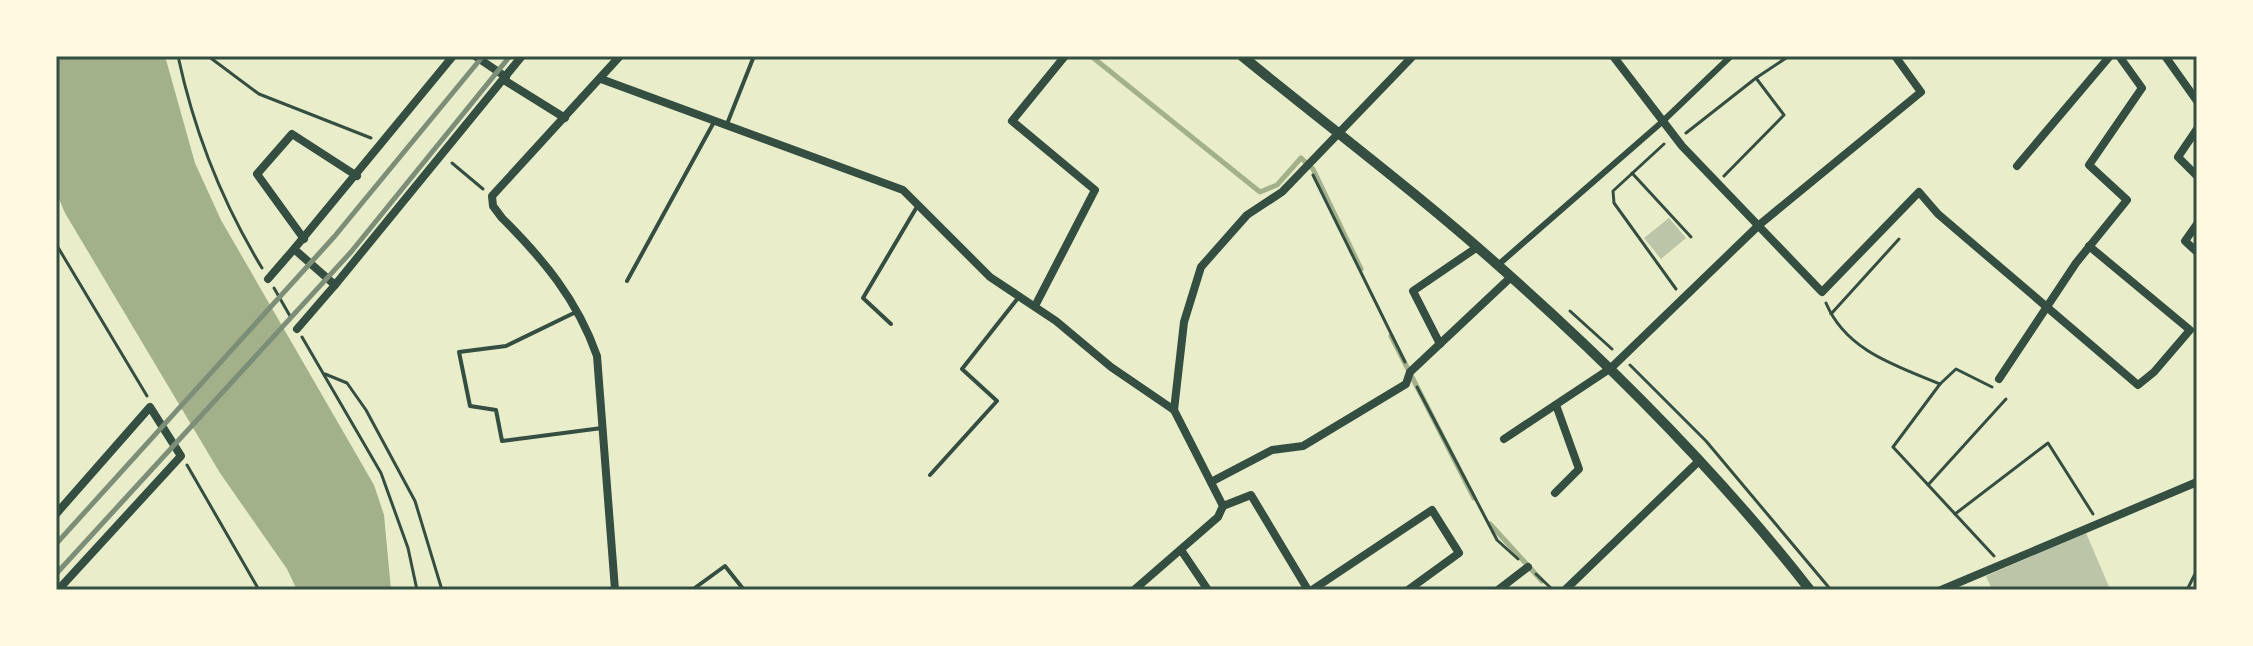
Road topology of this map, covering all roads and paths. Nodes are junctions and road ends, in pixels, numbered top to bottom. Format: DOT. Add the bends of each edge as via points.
graph roads {
  1 [pos="208,56"];
  2 [pos="453,56"];
  3 [pos="475,56"];
  4 [pos="522,56"];
  5 [pos="620,56"];
  6 [pos="754,56"];
  7 [pos="1065,56"];
  8 [pos="1242,56"];
  9 [pos="1413,56"];
  10 [pos="1613,56"];
  11 [pos="1731,56"];
  12 [pos="1789,56"];
  13 [pos="1895,56"];
  14 [pos="2110,56"];
  15 [pos="2119,56"];
  16 [pos="2165,56"];
  17 [pos="1756,78"];
  18 [pos="505,79"];
  19 [pos="601,79"];
  20 [pos="2197,101"];
  21 [pos="565,118"];
  22 [pos="714,122"];
  23 [pos="1662,122"];
  24 [pos="726,126"];
  25 [pos="2197,129"];
  26 [pos="1337,134"];
  27 [pos="1675,138"];
  28 [pos="377,151"];
  29 [pos="443,156"];
  30 [pos="1308,165"];
  31 [pos="2017,166"];
  32 [pos="1632,173"];
  33 [pos="357,176"];
  34 [pos="2197,176"];
  35 [pos="1717,182"];
  36 [pos="492,196"];
  37 [pos="918,205"];
  38 [pos="2197,224"];
  39 [pos="1759,225"];
  40 [pos="1691,237"];
  41 [pos="304,239"];
  42 [pos="1899,239"];
  43 [pos="56,244"];
  44 [pos="2089,246"];
  45 [pos="1476,248"];
  46 [pos="294,249"];
  47 [pos="2197,252"];
  48 [pos="1498,265"];
  49 [pos="1511,277"];
  50 [pos="268,279"];
  51 [pos="627,281"];
  52 [pos="335,285"];
  53 [pos="1676,289"];
  54 [pos="1822,292"];
  55 [pos="1020,297"];
  56 [pos="1035,306"];
  57 [pos="2047,307"];
  58 [pos="578,311"];
  59 [pos="1831,314"];
  60 [pos="891,324"];
  61 [pos="2194,327"];
  62 [pos="297,329"];
  63 [pos="1440,344"];
  64 [pos="1611,368"];
  65 [pos="1410,372"];
  66 [pos="325,374"];
  67 [pos="1999,379"];
  68 [pos="1940,384"];
  69 [pos="2006,399"];
  70 [pos="1556,405"];
  71 [pos="150,407"];
  72 [pos="1174,410"];
  73 [pos="605,427"];
  74 [pos="1504,439"];
  75 [pos="181,456"];
  76 [pos="1700,460"];
  77 [pos="930,475"];
  78 [pos="1211,482"];
  79 [pos="2197,482"];
  80 [pos="1928,485"];
  81 [pos="1555,493"];
  82 [pos="1223,506"];
  83 [pos="56,514"];
  84 [pos="1955,514"];
  85 [pos="2099,523"];
  86 [pos="1181,550"];
  87 [pos="2002,564"];
  88 [pos="1528,567"];
  89 [pos="2197,570"];
  90 [pos="58,590"];
  91 [pos="259,590"];
  92 [pos="442,590"];
  93 [pos="615,590"];
  94 [pos="692,590"];
  95 [pos="744,590"];
  96 [pos="1134,590"];
  97 [pos="1208,590"];
  98 [pos="1310,590"];
  99 [pos="1408,590"];
  100 [pos="1498,590"];
  101 [pos="1553,590"];
  102 [pos="1565,590"];
  103 [pos="1810,590"];
  104 [pos="1941,590"];
  105 [pos="2187,590"];
  1 -- 28 [label="path" via="259,94 376,140"];
  2 -- 28 [label="street"];
  3 -- 18 [label="street"];
  4 -- 18 [label="street"];
  5 -- 19 [label="street"];
  6 -- 24 [label="lane"];
  7 -- 56 [label="street" via="1012,121 1095,190"];
  8 -- 26 [label="street"];
  9 -- 26 [label="street"];
  10 -- 23 [label="street"];
  11 -- 23 [label="street"];
  12 -- 17 [label="path"];
  13 -- 39 [label="street" via="1921,92"];
  14 -- 31 [label="street"];
  15 -- 44 [label="street" via="2142,88 2089,165 2127,200"];
  16 -- 20 [label="street"];
  17 -- 27 [label="path"];
  17 -- 35 [label="path" via="1784,115"];
  18 -- 21 [label="street"];
  18 -- 29 [label="street"];
  19 -- 21 [label="street"];
  19 -- 22 [label="street"];
  21 -- 36 [label="street"];
  22 -- 24 [label="street"];
  22 -- 51 [label="lane"];
  23 -- 27 [label="street"];
  23 -- 48 [label="street"];
  24 -- 37 [label="street" via="903,190"];
  25 -- 34 [label="street" via="2178,157"];
  26 -- 30 [label="street"];
  26 -- 45 [label="street"];
  27 -- 32 [label="path"];
  27 -- 35 [label="street"];
  28 -- 33 [label="street"];
  29 -- 36 [label="path"];
  29 -- 52 [label="street"];
  30 -- 65 [label="path"];
  30 -- 72 [label="street" via="1282,192 1247,215 1201,267 1184,322"];
  32 -- 40 [label="path"];
  32 -- 53 [label="path" via="1613,191 1614,203"];
  33 -- 41 [label="street"];
  33 -- 41 [label="street" via="292,134 257,174"];
  35 -- 39 [label="street"];
  36 -- 58 [label="street" via="493,206 554,274"];
  37 -- 55 [label="street" via="990,277"];
  37 -- 60 [label="lane" via="863,298"];
  38 -- 47 [label="street" via="2185,241"];
  39 -- 54 [label="street"];
  39 -- 64 [label="street"];
  41 -- 46 [label="street"];
  42 -- 59 [label="path"];
  43 -- 71 [label="path" via="145,388"];
  44 -- 57 [label="street"];
  44 -- 61 [label="street"];
  45 -- 48 [label="street"];
  45 -- 63 [label="street" via="1413,291"];
  46 -- 50 [label="street"];
  46 -- 52 [label="street"];
  48 -- 49 [label="street"];
  49 -- 63 [label="street"];
  49 -- 64 [label="street"];
  52 -- 62 [label="street"];
  54 -- 57 [label="street" via="1919,192"];
  54 -- 59 [label="path"];
  55 -- 56 [label="street"];
  55 -- 77 [label="lane" via="962,369 997,401"];
  56 -- 72 [label="street"];
  57 -- 61 [label="street" via="2138,385"];
  57 -- 67 [label="street"];
  58 -- 73 [label="street" via="597,356"];
  58 -- 73 [label="lane" via="506,346 459,352 470,406 496,410 502,441"];
  59 -- 68 [label="path" via="1863,349"];
  63 -- 65 [label="street"];
  64 -- 70 [label="street"];
  64 -- 76 [label="street"];
  65 -- 78 [label="street" via="1406,384 1303,446 1272,450"];
  65 -- 88 [label="path" via="1497,540"];
  66 -- 92 [label="path" via="347,383 366,410 408,488"];
  67 -- 68 [label="path" via="1990,389 1956,369"];
  68 -- 80 [label="path" via="1893,447"];
  69 -- 80 [label="path"];
  70 -- 74 [label="street"];
  70 -- 81 [label="street" via="1579,469"];
  71 -- 75 [label="street"];
  71 -- 83 [label="street"];
  72 -- 78 [label="street"];
  73 -- 93 [label="street"];
  75 -- 90 [label="street"];
  75 -- 91 [label="path"];
  76 -- 102 [label="street"];
  76 -- 103 [label="street"];
  78 -- 82 [label="street"];
  79 -- 85 [label="street"];
  80 -- 84 [label="path"];
  82 -- 86 [label="street"];
  82 -- 98 [label="street" via="1251,495"];
  84 -- 85 [label="path" via="2048,443"];
  84 -- 87 [label="path"];
  85 -- 87 [label="street"];
  86 -- 96 [label="street"];
  86 -- 97 [label="street"];
  87 -- 104 [label="street"];
  88 -- 100 [label="street"];
  88 -- 101 [label="path"];
  89 -- 105 [label="path"];
  94 -- 95 [label="lane" via="725,566"];
  98 -- 99 [label="street" via="1432,510 1459,553"];
}
